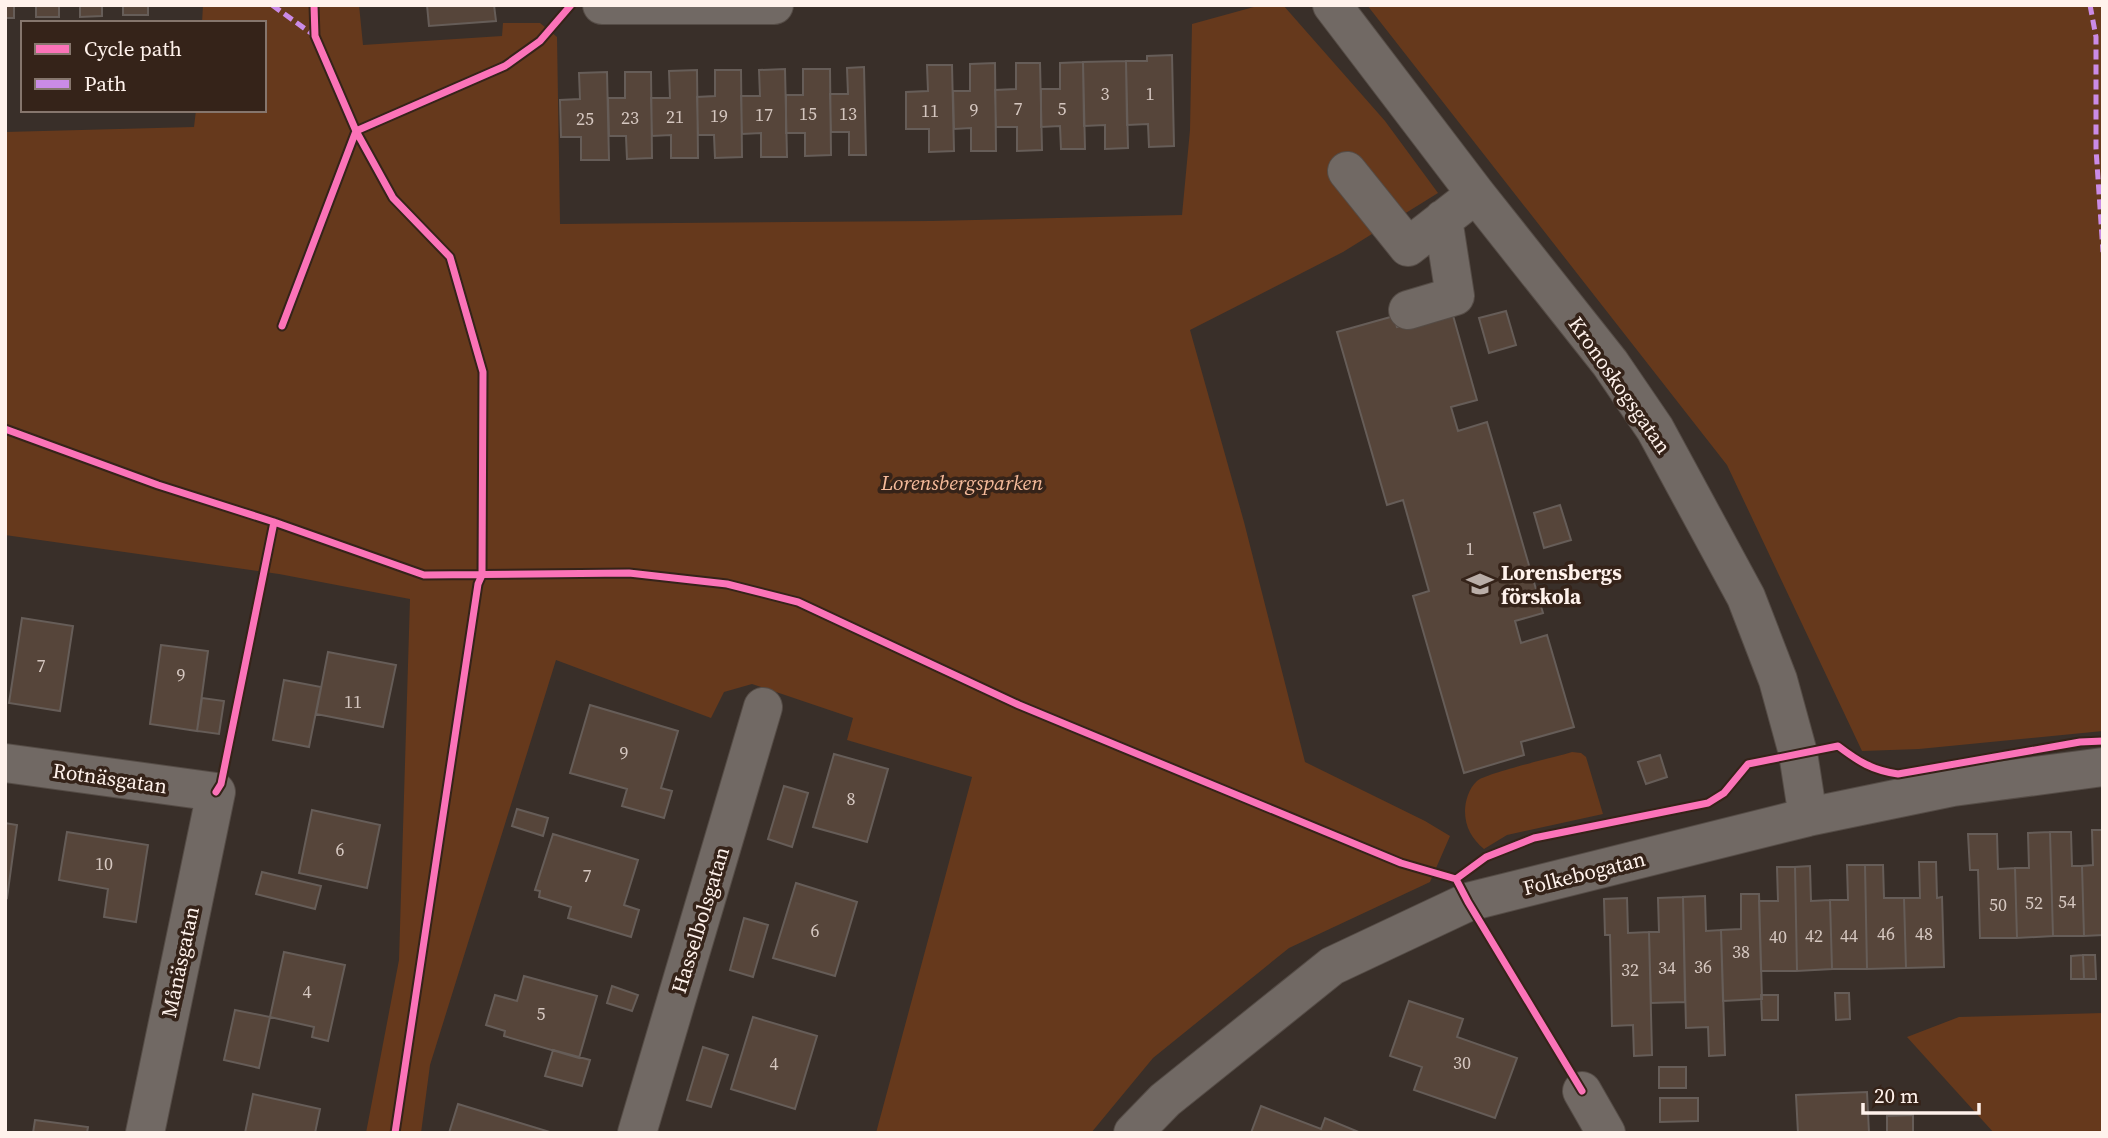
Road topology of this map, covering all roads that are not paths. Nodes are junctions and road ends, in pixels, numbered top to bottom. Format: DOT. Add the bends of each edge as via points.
graph roads {
  1 [pos="602,5"];
  2 [pos="774,5"];
  3 [pos="1332,5"];
  4 [pos="1347,171"];
  5 [pos="1476,194"];
  6 [pos="1443,219"];
  7 [pos="1408,310"];
  8 [pos="763,707"];
  9 [pos="5,763"];
  10 [pos="2103,767"];
  11 [pos="216,792"];
  12 [pos="1808,817"];
  13 [pos="1582,1091"];
  14 [pos="145,1133"];
  15 [pos="636,1133"];
  16 [pos="1133,1133"];
  17 [pos="1606,1133"];
  1 -- 2 [label="street"];
  3 -- 5 [label="street, Kronoskogsgatan"];
  4 -- 6 [label="street" via="1408,247"];
  5 -- 6 [label="street"];
  5 -- 12 [label="street, Kronoskogsgatan" via="1610,363 1656,429 1715,538 1746,597 1778,680 1798,753"];
  6 -- 7 [label="street" via="1455,296"];
  8 -- 15 [label="street, Hasselbolsgatan"];
  9 -- 11 [label="street, Rotnäsgatan"];
  10 -- 12 [label="street, Folkebogatan" via="1953,787"];
  11 -- 14 [label="street, Månäsgatan"];
  12 -- 16 [label="street, Folkebogatan" via="1468,902 1332,966 1166,1100"];
  13 -- 17 [label="street"];
}
